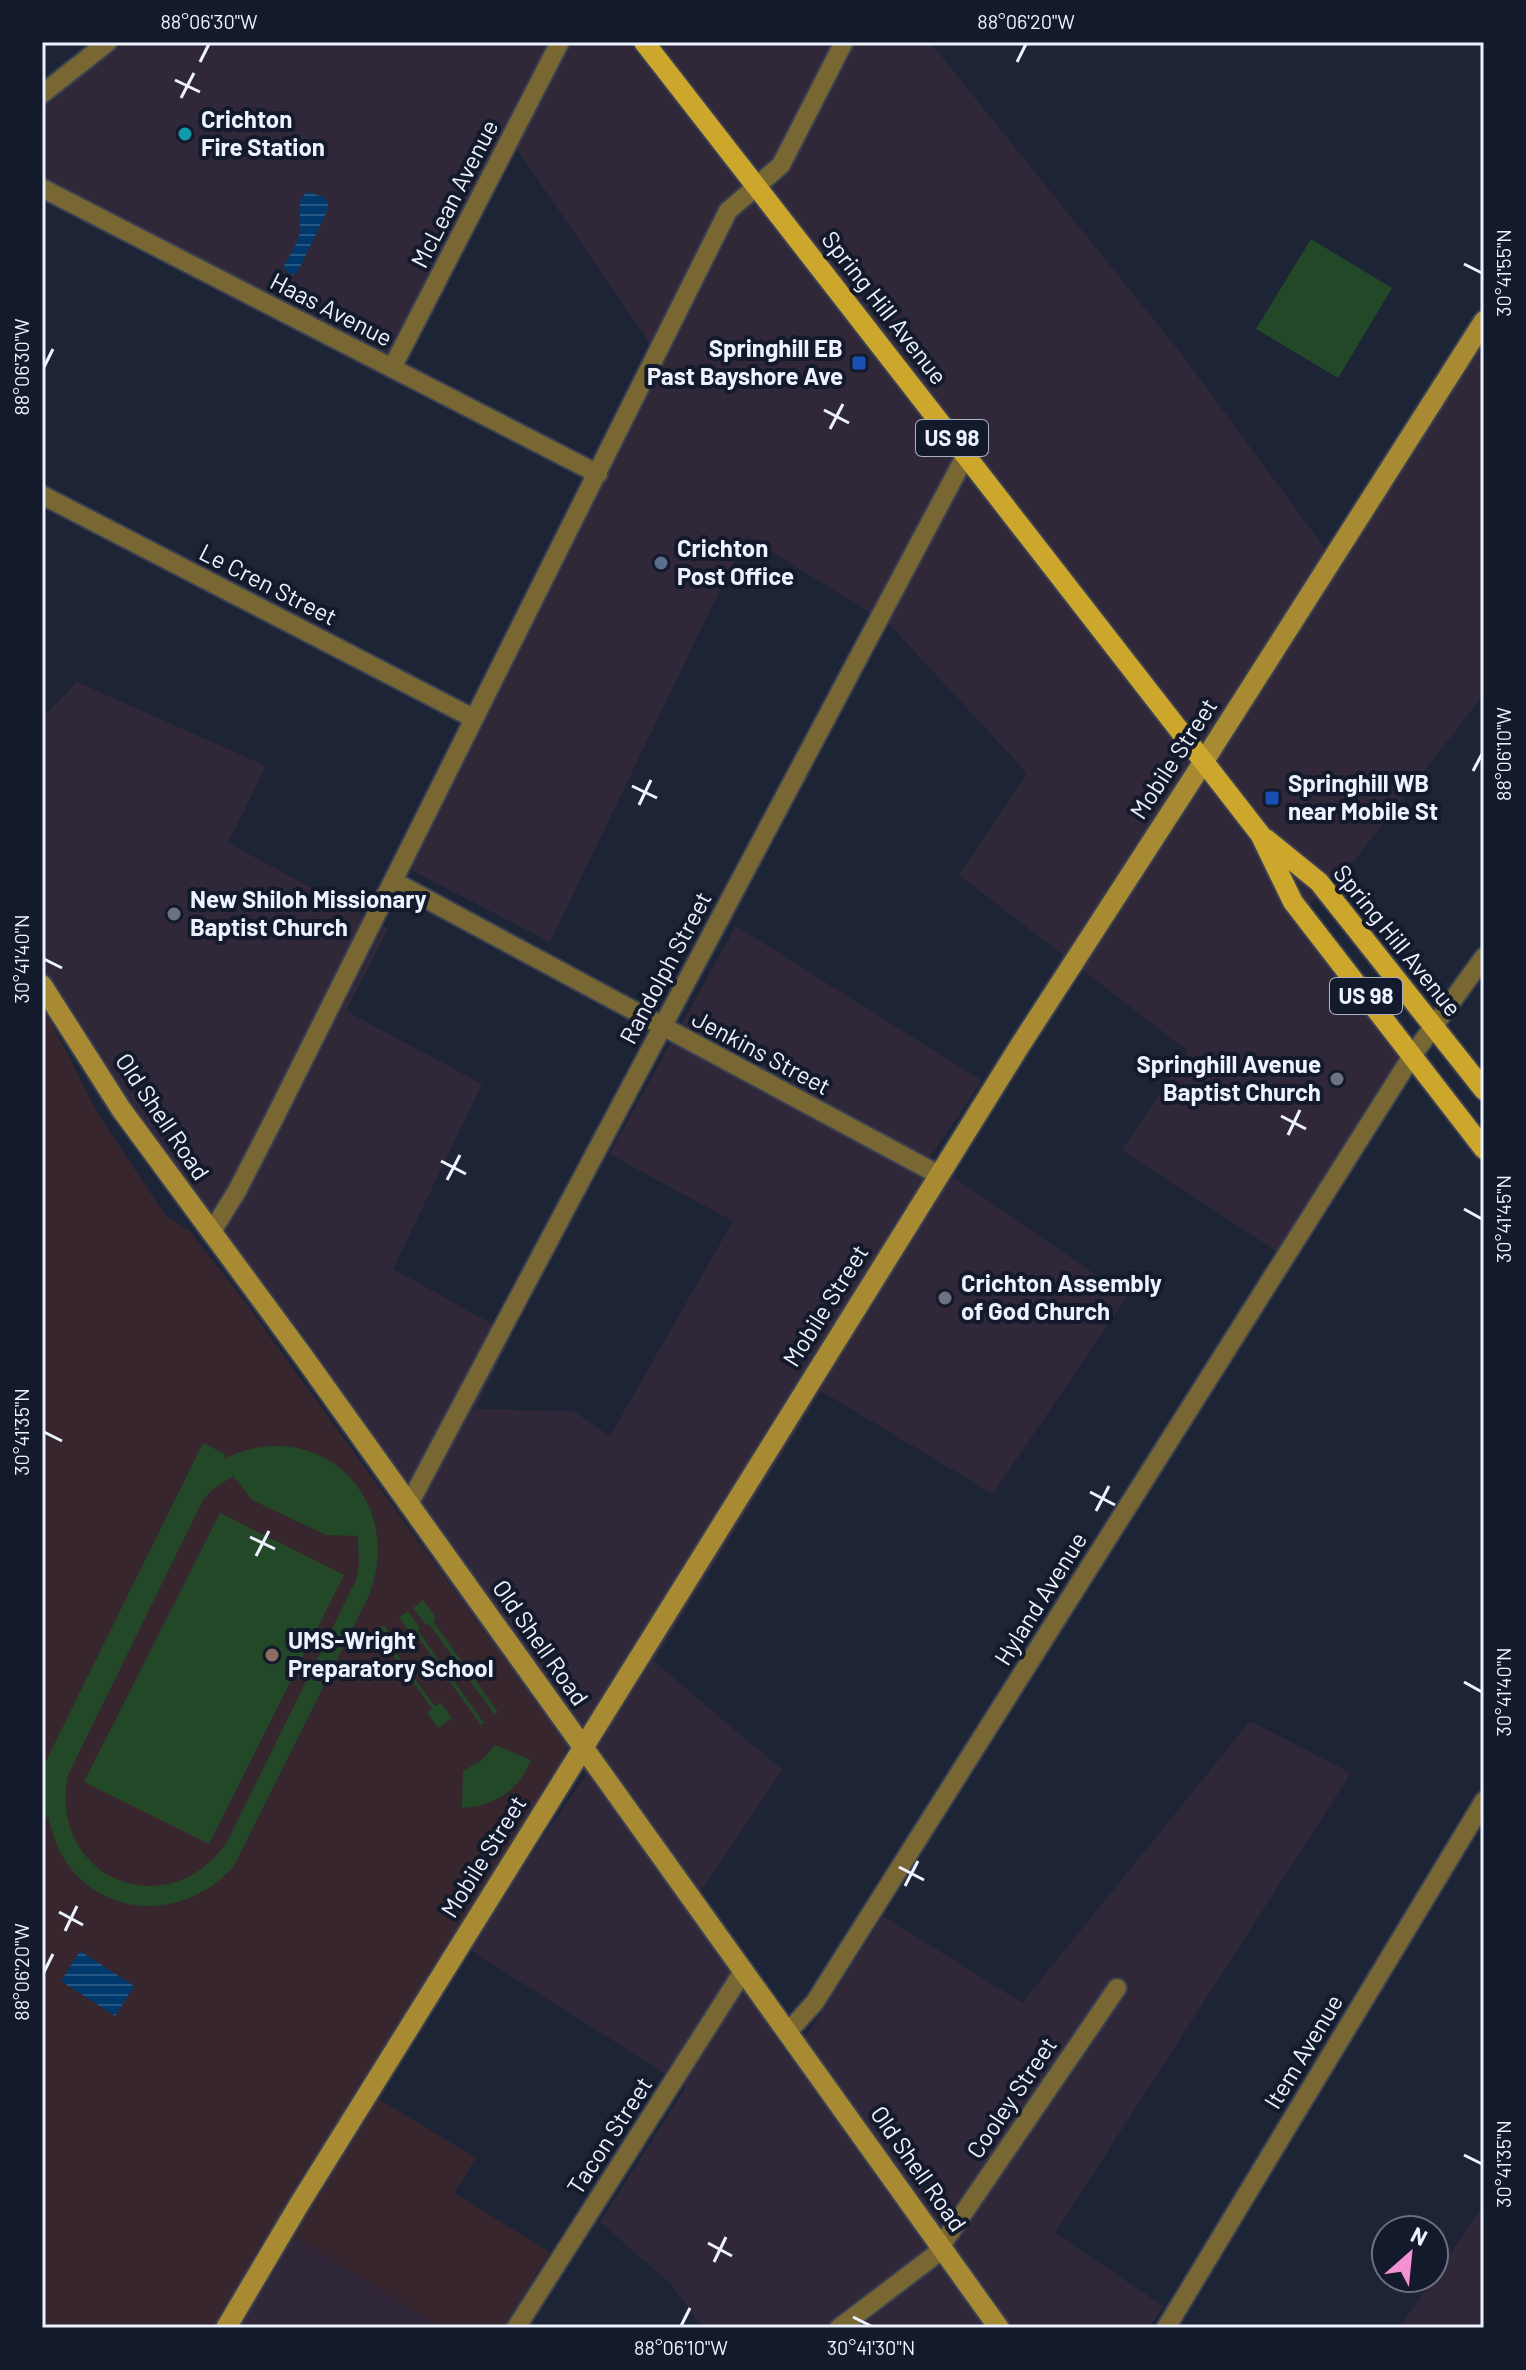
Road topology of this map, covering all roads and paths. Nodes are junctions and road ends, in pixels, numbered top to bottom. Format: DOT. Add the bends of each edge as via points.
graph roads {
  1 [pos="108,42"];
  2 [pos="560,42"];
  3 [pos="644,42"];
  4 [pos="844,42"];
  5 [pos="42,94"];
  6 [pos="757,187"];
  7 [pos="42,188"];
  8 [pos="1484,321"];
  9 [pos="392,368"];
  10 [pos="966,455"];
  11 [pos="598,474"];
  12 [pos="42,495"];
  13 [pos="473,718"];
  14 [pos="1204,761"];
  15 [pos="1260,834"];
  16 [pos="393,881"];
  17 [pos="1484,957"];
  18 [pos="42,985"];
  19 [pos="1434,1026"];
  20 [pos="662,1027"];
  21 [pos="1412,1056"];
  22 [pos="1484,1090"];
  23 [pos="1484,1149"];
  24 [pos="939,1175"];
  25 [pos="211,1233"];
  26 [pos="409,1504"];
  27 [pos="582,1748"];
  28 [pos="1484,1801"];
  29 [pos="744,1970"];
  30 [pos="1117,1988"];
  31 [pos="788,2032"];
  32 [pos="941,2246"];
  33 [pos="226,2328"];
  34 [pos="516,2328"];
  35 [pos="839,2328"];
  36 [pos="999,2328"];
  37 [pos="1166,2328"];
  1 -- 5 [label="street"];
  2 -- 9 [label="street, McLean Avenue"];
  3 -- 6 [label="main road, Spring Hill Avenue / US 98"];
  4 -- 6 [label="street" via="781,165"];
  6 -- 10 [label="main road, Spring Hill Avenue / US 98"];
  6 -- 11 [label="street" via="728,211"];
  7 -- 9 [label="street, Haas Avenue"];
  8 -- 14 [label="street, Mobile Street"];
  9 -- 11 [label="street, Haas Avenue"];
  10 -- 14 [label="main road, Spring Hill Avenue / US 98"];
  10 -- 20 [label="street, Randolph Street"];
  11 -- 13 [label="street"];
  12 -- 13 [label="street, Le Cren Street"];
  13 -- 16 [label="street"];
  14 -- 15 [label="main road, Spring Hill Avenue / US 98"];
  14 -- 24 [label="street, Mobile Street"];
  15 -- 19 [label="main road, Spring Hill Avenue / US 98" via="1319,882"];
  15 -- 21 [label="main road, Spring Hill Avenue / US 98" via="1293,902"];
  16 -- 20 [label="street, Jenkins Street"];
  16 -- 25 [label="street"];
  17 -- 19 [label="street, Hyland Avenue"];
  18 -- 25 [label="street, Old Shell Road" via="121,1109"];
  19 -- 21 [label="street, Hyland Avenue"];
  19 -- 22 [label="main road, Spring Hill Avenue / US 98"];
  20 -- 24 [label="street, Jenkins Street"];
  20 -- 26 [label="street, Randolph Street"];
  21 -- 23 [label="main road, Spring Hill Avenue / US 98"];
  21 -- 31 [label="street, Hyland Avenue" via="815,2002"];
  24 -- 27 [label="street, Mobile Street"];
  25 -- 26 [label="street, Old Shell Road"];
  26 -- 27 [label="street, Old Shell Road"];
  27 -- 29 [label="street, Old Shell Road"];
  27 -- 33 [label="street, Mobile Street"];
  28 -- 37 [label="street, Item Avenue"];
  29 -- 31 [label="street, Old Shell Road"];
  29 -- 34 [label="street, Tacon Street"];
  30 -- 32 [label="street, Cooley Street"];
  31 -- 32 [label="street, Old Shell Road"];
  32 -- 35 [label="street, Cooley Street"];
  32 -- 36 [label="street, Old Shell Road"];
}
